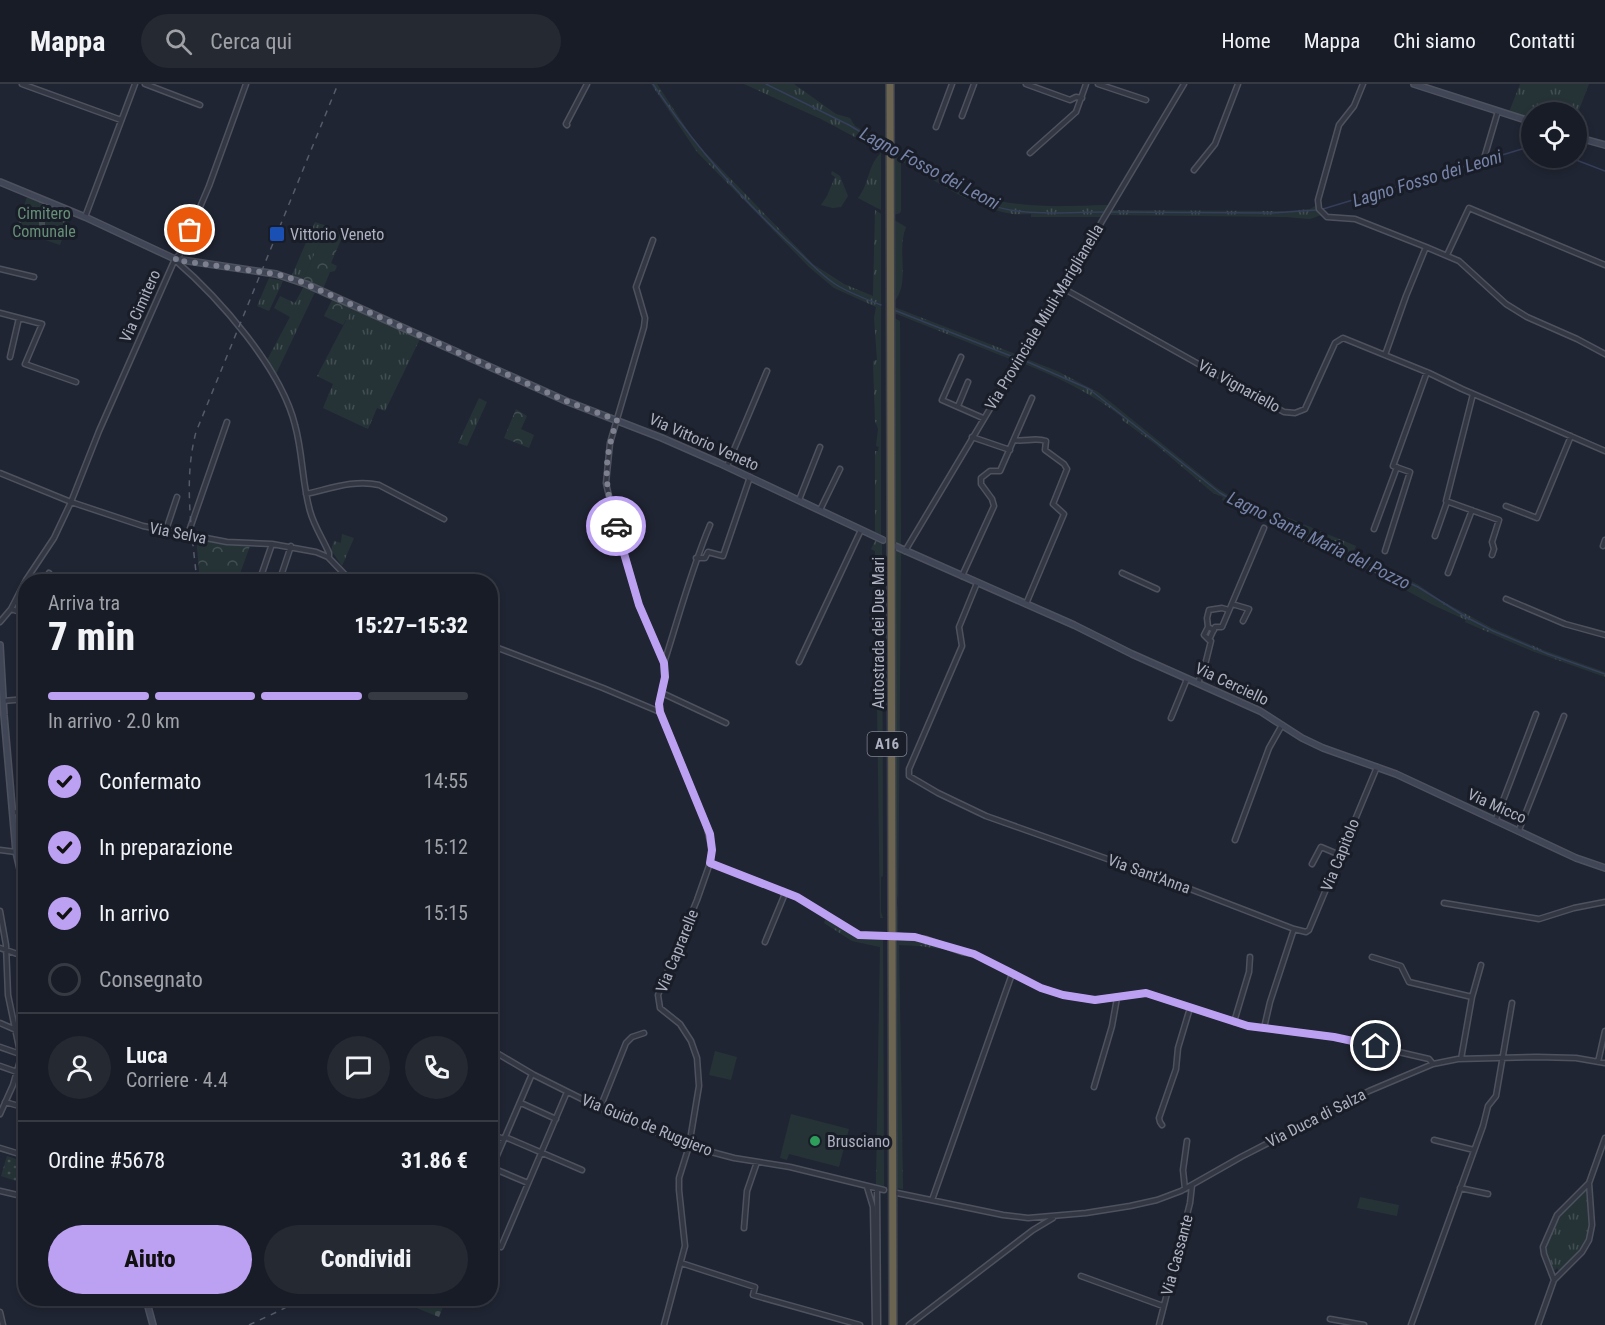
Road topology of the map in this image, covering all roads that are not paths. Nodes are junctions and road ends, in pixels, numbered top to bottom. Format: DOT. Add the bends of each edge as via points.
graph roads {
  1 [pos="22,84"];
  2 [pos="135,84"];
  3 [pos="148,84"];
  4 [pos="246,84"];
  5 [pos="587,84"];
  6 [pos="885,84"];
  7 [pos="890,84"];
  8 [pos="952,84"];
  9 [pos="974,84"];
  10 [pos="1026,84"];
  11 [pos="1086,84"];
  12 [pos="1098,84"];
  13 [pos="1184,84"];
  14 [pos="1238,84"];
  15 [pos="1363,84"];
  16 [pos="1414,84"];
  17 [pos="1082,98"];
  18 [pos="1146,100"];
  19 [pos="200,105"];
  20 [pos="1498,111"];
  21 [pos="962,116"];
  22 [pos="1521,118"];
  23 [pos="121,120"];
  24 [pos="567,125"];
  25 [pos="936,127"];
  26 [pos="887,131"];
  27 [pos="1587,139"];
  28 [pos="1605,145"];
  29 [pos="1030,153"];
  30 [pos="1485,155"];
  31 [pos="888,164"];
  32 [pos="1194,170"];
  33 [pos="0,182"];
  34 [pos="85,217"];
  35 [pos="653,240"];
  36 [pos="1426,247"];
  37 [pos="1447,255"];
  38 [pos="175,260"];
  39 [pos="1605,265"];
  40 [pos="0,269"];
  41 [pos="34,277"];
  42 [pos="1061,287"];
  43 [pos="0,313"];
  44 [pos="19,318"];
  45 [pos="1605,354"];
  46 [pos="1385,355"];
  47 [pos="10,357"];
  48 [pos="961,357"];
  49 [pos="767,371"];
  50 [pos="1426,372"];
  51 [pos="75,382"];
  52 [pos="968,382"];
  53 [pos="1473,394"];
  54 [pos="1032,398"];
  55 [pos="958,406"];
  56 [pos="983,418"];
  57 [pos="617,420"];
  58 [pos="227,422"];
  59 [pos="1571,436"];
  60 [pos="972,437"];
  61 [pos="1014,440"];
  62 [pos="820,447"];
  63 [pos="1010,450"];
  64 [pos="1605,451"];
  65 [pos="727,466"];
  66 [pos="1398,467"];
  67 [pos="840,470"];
  68 [pos="0,472"];
  69 [pos="750,477"];
  70 [pos="306,494"];
  71 [pos="177,497"];
  72 [pos="799,500"];
  73 [pos="71,502"];
  74 [pos="1447,502"];
  75 [pos="1506,506"];
  76 [pos="820,510"];
  77 [pos="1472,510"];
  78 [pos="444,519"];
  79 [pos="710,525"];
  80 [pos="1264,528"];
  81 [pos="1374,529"];
  82 [pos="166,530"];
  83 [pos="861,530"];
  84 [pos="188,534"];
  85 [pos="1435,537"];
  86 [pos="883,540"];
  87 [pos="1605,540"];
  88 [pos="272,544"];
  89 [pos="291,546"];
  90 [pos="895,546"];
  91 [pos="1602,546"];
  92 [pos="906,550"];
  93 [pos="1384,551"];
  94 [pos="1492,555"];
  95 [pos="328,557"];
  96 [pos="696,558"];
  97 [pos="1122,573"];
  98 [pos="1448,573"];
  99 [pos="30,574"];
  100 [pos="262,574"];
  101 [pos="282,574"];
  102 [pos="344,574"];
  103 [pos="962,576"];
  104 [pos="978,582"];
  105 [pos="1157,589"];
  106 [pos="18,595"];
  107 [pos="1506,599"];
  108 [pos="1026,604"];
  109 [pos="1232,604"];
  110 [pos="11,609"];
  111 [pos="1229,610"];
  112 [pos="18,611"];
  113 [pos="1243,621"];
  114 [pos="0,622"];
  115 [pos="1208,627"];
  116 [pos="1214,630"];
  117 [pos="1605,634"];
  118 [pos="1209,640"];
  119 [pos="0,645"];
  120 [pos="498,648"];
  121 [pos="799,662"];
  122 [pos="664,663"];
  123 [pos="1187,678"];
  124 [pos="1198,683"];
  125 [pos="1,686"];
  126 [pos="662,693"];
  127 [pos="18,700"];
  128 [pos="3,701"];
  129 [pos="659,704"];
  130 [pos="645,705"];
  131 [pos="660,712"];
  132 [pos="1536,714"];
  133 [pos="1564,716"];
  134 [pos="1171,718"];
  135 [pos="726,723"];
  136 [pos="1282,724"];
  137 [pos="3,746"];
  138 [pos="1378,766"];
  139 [pos="13,812"];
  140 [pos="18,812"];
  141 [pos="1496,819"];
  142 [pos="1519,830"];
  143 [pos="1235,840"];
  144 [pos="0,850"];
  145 [pos="16,852"];
  146 [pos="1340,855"];
  147 [pos="710,863"];
  148 [pos="18,864"];
  149 [pos="1312,864"];
  150 [pos="1605,868"];
  151 [pos="783,891"];
  152 [pos="1605,902"];
  153 [pos="1444,903"];
  154 [pos="0,911"];
  155 [pos="1294,929"];
  156 [pos="765,942"];
  157 [pos="0,948"];
  158 [pos="6,950"];
  159 [pos="18,954"];
  160 [pos="1250,957"];
  161 [pos="1372,957"];
  162 [pos="1481,965"];
  163 [pos="1012,974"];
  164 [pos="1472,997"];
  165 [pos="1117,998"];
  166 [pos="1512,1003"];
  167 [pos="1190,1008"];
  168 [pos="1234,1022"];
  169 [pos="0,1023"];
  170 [pos="18,1028"];
  171 [pos="1264,1028"];
  172 [pos="15,1029"];
  173 [pos="1605,1031"];
  174 [pos="644,1033"];
  175 [pos="18,1044"];
  176 [pos="0,1047"];
  177 [pos="18,1053"];
  178 [pos="498,1054"];
  179 [pos="1503,1057"];
  180 [pos="1461,1059"];
  181 [pos="1598,1062"];
  182 [pos="1434,1064"];
  183 [pos="1605,1064"];
  184 [pos="0,1066"];
  185 [pos="18,1066"];
  186 [pos="17,1072"];
  187 [pos="532,1074"];
  188 [pos="1094,1087"];
  189 [pos="567,1092"];
  190 [pos="520,1103"];
  191 [pos="3,1104"];
  192 [pos="18,1107"];
  193 [pos="600,1108"];
  194 [pos="0,1114"];
  195 [pos="556,1119"];
  196 [pos="1162,1125"];
  197 [pos="498,1136"];
  198 [pos="504,1138"];
  199 [pos="1605,1138"];
  200 [pos="1187,1140"];
  201 [pos="1434,1140"];
  202 [pos="689,1146"];
  203 [pos="0,1148"];
  204 [pos="1474,1150"];
  205 [pos="498,1151"];
  206 [pos="541,1152"];
  207 [pos="18,1154"];
  208 [pos="757,1162"];
  209 [pos="498,1170"];
  210 [pos="582,1170"];
  211 [pos="528,1183"];
  212 [pos="1589,1183"];
  213 [pos="1192,1185"];
  214 [pos="866,1186"];
  215 [pos="1460,1188"];
  216 [pos="877,1189"];
  217 [pos="1185,1189"];
  218 [pos="884,1190"];
  219 [pos="0,1191"];
  220 [pos="897,1193"];
  221 [pos="1488,1194"];
  222 [pos="18,1195"];
  223 [pos="932,1200"];
  224 [pos="1057,1216"];
  225 [pos="1030,1218"];
  226 [pos="744,1228"];
  227 [pos="1033,1230"];
  228 [pos="501,1247"];
  229 [pos="681,1263"];
  230 [pos="1081,1276"];
  231 [pos="1554,1280"];
  232 [pos="148,1306"];
  233 [pos="1163,1306"];
  234 [pos="0,1312"];
  235 [pos="1330,1318"];
  236 [pos="3,1325"];
  237 [pos="153,1325"];
  238 [pos="664,1325"];
  239 [pos="860,1325"];
  240 [pos="876,1325"];
  241 [pos="888,1325"];
  242 [pos="893,1325"];
  243 [pos="909,1325"];
  244 [pos="1159,1325"];
  245 [pos="1364,1325"];
  246 [pos="1411,1325"];
  247 [pos="1538,1325"];
  1 -- 23 [label="street"];
  2 -- 23 [label="street"];
  3 -- 19 [label="street"];
  4 -- 38 [label="street" via="209,186"];
  5 -- 24 [label="street"];
  6 -- 26 [label="highway, Autostrada dei Due Mari / A16"];
  7 -- 26 [label="highway, Autostrada dei Due Mari / A16"];
  8 -- 25 [label="street"];
  9 -- 21 [label="street"];
  10 -- 17 [label="street" via="1070,100"];
  11 -- 17 [label="street"];
  12 -- 18 [label="street"];
  13 -- 42 [label="street, Via Provinciale Miuli-Mariglianella"];
  14 -- 32 [label="street" via="1215,144"];
  15 -- 36 [label="street" via="1336,136 1318,200 1321,212 1330,218 1355,219"];
  16 -- 20 [label="street"];
  17 -- 29 [label="street" via="1076,112"];
  20 -- 22 [label="street"];
  20 -- 30 [label="street"];
  23 -- 34 [label="street"];
  26 -- 31 [label="highway, Autostrada dei Due Mari / A16"];
  27 -- 28 [label="street"];
  31 -- 241 [label="highway, Autostrada dei Due Mari / A16"];
  31 -- 242 [label="highway, Autostrada dei Due Mari / A16"];
  33 -- 34 [label="street, Via Cimitero"];
  34 -- 38 [label="street, Via Cimitero"];
  35 -- 57 [label="street" via="636,287 645,323"];
  36 -- 37 [label="street"];
  36 -- 46 [label="street"];
  37 -- 39 [label="street" via="1469,208"];
  37 -- 45 [label="street" via="1463,264 1506,304"];
  38 -- 57 [label="street, Via Vittorio Veneto" via="297,280 566,401"];
  38 -- 70 [label="street" via="237,323 278,384 296,426"];
  38 -- 73 [label="street, Via Cimitero"];
  40 -- 41 [label="street"];
  42 -- 46 [label="street, Via Vignariello" via="1284,412 1300,412 1308,405 1338,339 1348,339"];
  42 -- 56 [label="street, Via Provinciale Miuli-Mariglianella"];
  43 -- 44 [label="street"];
  44 -- 47 [label="street"];
  44 -- 51 [label="street" via="42,324 25,364"];
  46 -- 50 [label="street, Via Vignariello"];
  48 -- 55 [label="street" via="942,400"];
  49 -- 65 [label="street"];
  50 -- 53 [label="street, Via Vignariello"];
  50 -- 66 [label="street" via="1393,466"];
  52 -- 55 [label="street"];
  53 -- 59 [label="street, Via Vignariello"];
  53 -- 74 [label="street"];
  54 -- 61 [label="street"];
  55 -- 56 [label="street"];
  56 -- 60 [label="street, Via Provinciale Miuli-Mariglianella"];
  57 -- 65 [label="street, Via Vittorio Veneto"];
  57 -- 122 [label="street" via="607,456 607,491 639,605"];
  58 -- 84 [label="street"];
  59 -- 64 [label="street, Via Vignariello"];
  59 -- 75 [label="street" via="1537,518"];
  60 -- 63 [label="street"];
  60 -- 92 [label="street, Via Provinciale Miuli-Mariglianella"];
  61 -- 63 [label="street"];
  61 -- 108 [label="street" via="1046,441 1045,450 1067,469 1053,504 1064,514"];
  62 -- 72 [label="street"];
  63 -- 103 [label="street" via="1000,471 990,471 981,478 994,506"];
  65 -- 69 [label="street, Via Vittorio Veneto"];
  66 -- 81 [label="street"];
  66 -- 93 [label="street" via="1410,472"];
  67 -- 76 [label="street"];
  68 -- 73 [label="street, Via Selva"];
  69 -- 72 [label="street, Via Vittorio Veneto"];
  69 -- 96 [label="street" via="723,556 708,552 705,558"];
  70 -- 78 [label="street" via="371,483"];
  70 -- 95 [label="street"];
  71 -- 82 [label="street"];
  72 -- 76 [label="street, Via Vittorio Veneto"];
  73 -- 82 [label="street, Via Selva" via="135,524"];
  73 -- 99 [label="street, Via Cimitero" via="54,538"];
  74 -- 77 [label="street"];
  74 -- 85 [label="street"];
  76 -- 83 [label="street, Via Vittorio Veneto"];
  77 -- 94 [label="street" via="1499,520"];
  77 -- 98 [label="street"];
  79 -- 96 [label="street"];
  80 -- 109 [label="street"];
  82 -- 84 [label="street, Via Selva"];
  83 -- 86 [label="street, Via Vittorio Veneto"];
  83 -- 121 [label="street"];
  84 -- 88 [label="street, Via Selva" via="227,542"];
  87 -- 91 [label="street"];
  88 -- 89 [label="street, Via Selva"];
  88 -- 100 [label="street"];
  89 -- 95 [label="street, Via Selva"];
  89 -- 101 [label="street"];
  90 -- 92 [label="street"];
  92 -- 103 [label="street"];
  95 -- 102 [label="street, Via Selva"];
  96 -- 122 [label="street"];
  97 -- 105 [label="street"];
  103 -- 104 [label="street"];
  104 -- 108 [label="street"];
  104 -- 155 [label="street, Via Sant'Anna" via="959,627 962,646 909,776 986,816"];
  106 -- 110 [label="street, Via Cimitero"];
  107 -- 117 [label="street" via="1565,624"];
  108 -- 123 [label="street, Via Cerciello"];
  109 -- 111 [label="street"];
  109 -- 113 [label="street" via="1249,609"];
  110 -- 112 [label="street"];
  110 -- 114 [label="street, Via Cimitero"];
  111 -- 115 [label="street" via="1209,610"];
  111 -- 116 [label="street" via="1222,627"];
  115 -- 116 [label="street"];
  115 -- 118 [label="street" via="1204,635"];
  116 -- 118 [label="street"];
  118 -- 124 [label="street"];
  119 -- 125 [label="street"];
  120 -- 130 [label="street"];
  122 -- 126 [label="street"];
  123 -- 124 [label="street, Via Cerciello"];
  123 -- 134 [label="street"];
  124 -- 136 [label="street, Via Cerciello"];
  125 -- 128 [label="street"];
  126 -- 129 [label="street"];
  126 -- 135 [label="street"];
  127 -- 128 [label="street"];
  128 -- 137 [label="street"];
  129 -- 130 [label="street"];
  129 -- 131 [label="street, Via Caprarelle"];
  130 -- 131 [label="street"];
  131 -- 147 [label="street, Via Caprarelle" via="710,834"];
  132 -- 141 [label="street"];
  133 -- 142 [label="street"];
  136 -- 138 [label="street, Via Cerciello" via="1323,748"];
  136 -- 143 [label="street" via="1269,748"];
  137 -- 139 [label="street"];
  138 -- 141 [label="street, Via Micco"];
  138 -- 146 [label="street, Via Capitolo"];
  139 -- 140 [label="street"];
  139 -- 145 [label="street"];
  141 -- 142 [label="street, Via Micco"];
  142 -- 150 [label="street, Via Micco"];
  144 -- 145 [label="street"];
  145 -- 148 [label="street"];
  146 -- 149 [label="street" via="1321,847"];
  146 -- 155 [label="street, Via Capitolo" via="1309,930"];
  147 -- 151 [label="street"];
  147 -- 202 [label="street, Via Caprarelle" via="657,1000 663,1013 685,1030 696,1058 699,1094"];
  151 -- 156 [label="street"];
  151 -- 163 [label="street, bridge" via="859,935 926,939 974,954"];
  152 -- 153 [label="street" via="1539,919"];
  154 -- 158 [label="street"];
  155 -- 171 [label="street"];
  157 -- 158 [label="street"];
  158 -- 159 [label="street"];
  158 -- 172 [label="street" via="8,995"];
  160 -- 168 [label="street"];
  161 -- 164 [label="street" via="1401,966 1409,982"];
  162 -- 164 [label="street"];
  163 -- 165 [label="street" via="1063,995 1095,1000"];
  163 -- 223 [label="street"];
  164 -- 180 [label="street"];
  165 -- 167 [label="street" via="1146,993"];
  165 -- 188 [label="street"];
  166 -- 179 [label="street"];
  167 -- 168 [label="street"];
  167 -- 196 [label="street" via="1176,1070 1159,1118"];
  168 -- 171 [label="street"];
  169 -- 172 [label="street"];
  170 -- 172 [label="street"];
  171 -- 182 [label="street" via="1334,1037 1429,1059"];
  172 -- 175 [label="street"];
  173 -- 181 [label="street"];
  174 -- 193 [label="street" via="626,1043"];
  176 -- 177 [label="street"];
  178 -- 187 [label="street, Via Guido de Ruggiero"];
  179 -- 180 [label="street, Via Duca di Salza"];
  179 -- 181 [label="street, Via Duca di Salza" via="1567,1057"];
  179 -- 204 [label="street" via="1496,1096 1488,1106"];
  180 -- 182 [label="street, Via Duca di Salza"];
  181 -- 183 [label="street, Via Duca di Salza"];
  182 -- 213 [label="street, Via Duca di Salza" via="1369,1091"];
  184 -- 186 [label="street"];
  185 -- 186 [label="street"];
  186 -- 191 [label="street"];
  187 -- 189 [label="street, Via Guido de Ruggiero"];
  187 -- 198 [label="street"];
  189 -- 193 [label="street, Via Guido de Ruggiero"];
  189 -- 195 [label="street"];
  190 -- 195 [label="street"];
  191 -- 192 [label="street"];
  191 -- 194 [label="street"];
  193 -- 202 [label="street, Via Guido de Ruggiero"];
  195 -- 206 [label="street"];
  197 -- 198 [label="street"];
  198 -- 205 [label="street"];
  198 -- 206 [label="street"];
  199 -- 212 [label="street"];
  200 -- 217 [label="street"];
  201 -- 204 [label="street"];
  202 -- 208 [label="street, Via Guido de Ruggiero"];
  202 -- 229 [label="street, Via Caprarelle" via="679,1178 685,1235"];
  203 -- 207 [label="street"];
  204 -- 215 [label="street"];
  206 -- 210 [label="street"];
  206 -- 211 [label="street"];
  208 -- 214 [label="street, Via Guido de Ruggiero"];
  208 -- 226 [label="street" via="747,1191"];
  209 -- 211 [label="street"];
  211 -- 228 [label="street"];
  212 -- 231 [label="street" via="1589,1240"];
  212 -- 231 [label="street" via="1557,1215 1544,1247"];
  213 -- 217 [label="street, Via Duca di Salza"];
  213 -- 233 [label="street, Via Cassante"];
  214 -- 216 [label="street, Via Guido de Ruggiero"];
  214 -- 240 [label="street" via="873,1207"];
  215 -- 221 [label="street"];
  215 -- 246 [label="street"];
  216 -- 218 [label="street, Via Guido de Ruggiero"];
  216 -- 240 [label="street"];
  217 -- 224 [label="street, Via Duca di Salza" via="1130,1206"];
  219 -- 222 [label="street"];
  220 -- 223 [label="street"];
  223 -- 225 [label="street"];
  224 -- 225 [label="street"];
  224 -- 227 [label="street"];
  225 -- 227 [label="street"];
  227 -- 243 [label="street"];
  229 -- 238 [label="street, Via Caprarelle"];
  229 -- 239 [label="street" via="754,1287 753,1295"];
  230 -- 233 [label="street"];
  231 -- 247 [label="street"];
  232 -- 237 [label="street"];
  233 -- 244 [label="street, Via Cassante"];
  234 -- 236 [label="street"];
  235 -- 245 [label="street"];
}
